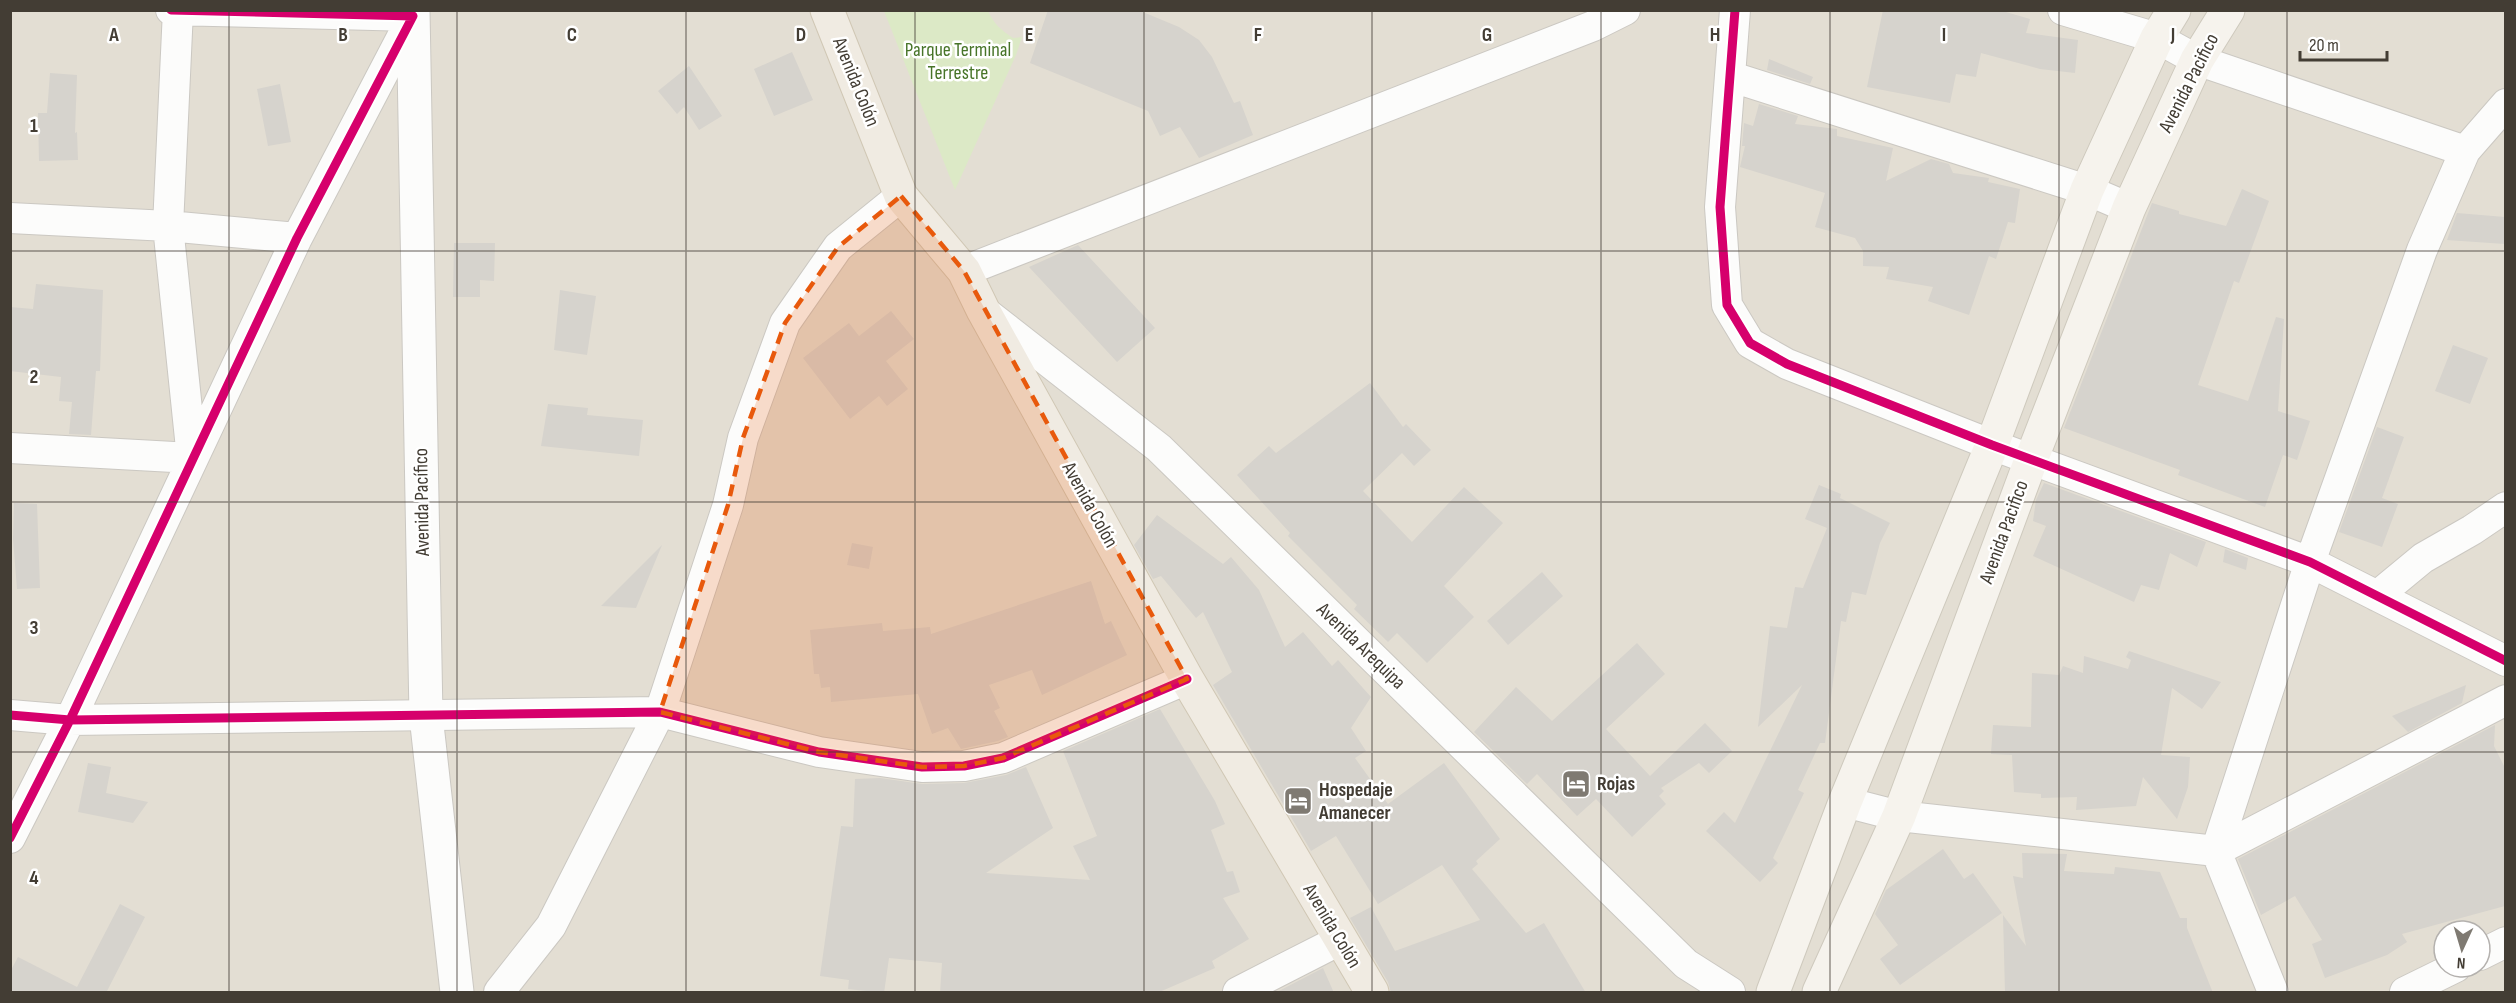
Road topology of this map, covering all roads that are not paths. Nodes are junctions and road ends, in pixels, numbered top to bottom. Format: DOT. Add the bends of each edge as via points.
graph roads {
  1 [pos="171,10"];
  2 [pos="827,10"];
  3 [pos="1624,10"];
  4 [pos="1735,10"];
  5 [pos="2063,10"];
  6 [pos="2174,10"];
  7 [pos="2228,10"];
  8 [pos="178,11"];
  9 [pos="413,13"];
  10 [pos="2157,38"];
  11 [pos="2198,60"];
  12 [pos="1731,77"];
  13 [pos="2505,104"];
  14 [pos="2464,151"];
  15 [pos="2087,190"];
  16 [pos="901,196"];
  17 [pos="2129,208"];
  18 [pos="10,218"];
  19 [pos="168,226"];
  20 [pos="297,238"];
  21 [pos="964,271"];
  22 [pos="983,310"];
  23 [pos="1992,446"];
  24 [pos="10,448"];
  25 [pos="192,458"];
  26 [pos="2031,460"];
  27 [pos="2505,507"];
  28 [pos="2472,530"];
  29 [pos="2505,534"];
  30 [pos="2310,562"];
  31 [pos="2377,596"];
  32 [pos="2505,661"];
  33 [pos="1187,679"];
  34 [pos="2505,700"];
  35 [pos="660,712"];
  36 [pos="10,715"];
  37 [pos="426,716"];
  38 [pos="70,720"];
  39 [pos="1845,802"];
  40 [pos="1899,816"];
  41 [pos="10,838"];
  42 [pos="2216,851"];
  43 [pos="1340,940"];
  44 [pos="2432,979"];
  45 [pos="458,993"];
  46 [pos="499,993"];
  47 [pos="1238,993"];
  48 [pos="1372,993"];
  49 [pos="1730,993"];
  50 [pos="1773,993"];
  51 [pos="1819,993"];
  52 [pos="2273,993"];
  53 [pos="2405,993"];
  1 -- 8 [label="street"];
  2 -- 16 [label="main road, Avenida Colón"];
  3 -- 21 [label="street" via="1582,31"];
  4 -- 12 [label="street"];
  5 -- 10 [label="street"];
  6 -- 10 [label="main road"];
  7 -- 11 [label="main road, Avenida Pacifico"];
  8 -- 9 [label="street"];
  8 -- 19 [label="street"];
  9 -- 20 [label="street"];
  9 -- 37 [label="street, Avenida Pacífico"];
  10 -- 11 [label="street"];
  10 -- 15 [label="main road"];
  11 -- 14 [label="street"];
  11 -- 17 [label="main road, Avenida Pacifico"];
  12 -- 15 [label="street"];
  12 -- 23 [label="street" via="1720,207 1727,305 1750,343 1787,364"];
  13 -- 14 [label="street"];
  14 -- 30 [label="street" via="2414,271"];
  15 -- 17 [label="street"];
  15 -- 23 [label="main road"];
  16 -- 21 [label="main road, Avenida Colón"];
  16 -- 35 [label="street" via="838,247 785,323 743,438 728,505"];
  17 -- 26 [label="main road, Avenida Pacifico"];
  18 -- 19 [label="street"];
  19 -- 20 [label="street"];
  19 -- 25 [label="street"];
  20 -- 25 [label="street"];
  21 -- 22 [label="main road, Avenida Colón"];
  22 -- 33 [label="main road, Avenida Colón"];
  22 -- 49 [label="street, Avenida Arequipa" via="1159,448 1686,964"];
  23 -- 26 [label="street"];
  23 -- 39 [label="main road"];
  24 -- 25 [label="street"];
  25 -- 38 [label="street"];
  26 -- 30 [label="street"];
  26 -- 40 [label="main road, Avenida Pacifico"];
  27 -- 28 [label="street"];
  28 -- 29 [label="street"];
  28 -- 31 [label="street" via="2423,558"];
  30 -- 31 [label="street"];
  30 -- 42 [label="street"];
  31 -- 32 [label="street"];
  33 -- 35 [label="street" via="1003,758 964,766 922,767 819,752"];
  33 -- 43 [label="main road, Avenida Colón"];
  34 -- 42 [label="street"];
  35 -- 37 [label="street"];
  35 -- 46 [label="street" via="551,926"];
  36 -- 38 [label="street"];
  37 -- 38 [label="street"];
  37 -- 45 [label="street, Avenida Pacífico"];
  38 -- 41 [label="street"];
  39 -- 40 [label="street"];
  39 -- 50 [label="main road"];
  40 -- 42 [label="street"];
  40 -- 51 [label="main road, Avenida Pacifico"];
  42 -- 52 [label="street"];
  43 -- 47 [label="street"];
  43 -- 48 [label="main road, Avenida Colón"];
  44 -- 53 [label="street"];
}
